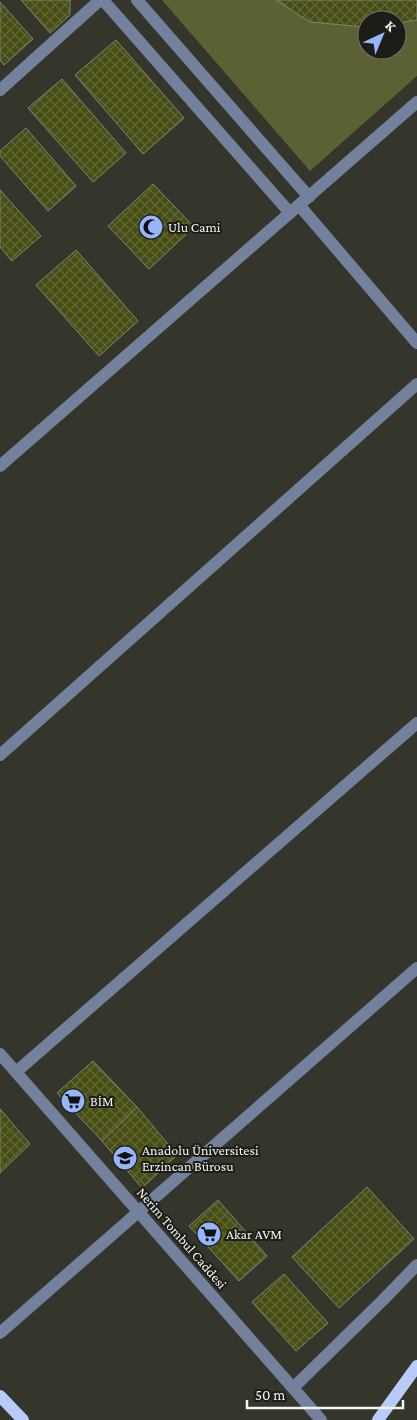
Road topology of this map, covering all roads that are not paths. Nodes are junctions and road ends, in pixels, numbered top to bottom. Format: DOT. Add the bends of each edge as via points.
graph roads {
  1 [pos="101,0"];
  2 [pos="137,0"];
  3 [pos="0,90"];
  4 [pos="417,102"];
  5 [pos="299,205"];
  6 [pos="417,343"];
  7 [pos="417,384"];
  8 [pos="0,466"];
  9 [pos="417,723"];
  10 [pos="0,755"];
  11 [pos="417,968"];
  12 [pos="0,1054"];
  13 [pos="16,1072"];
  14 [pos="138,1212"];
  15 [pos="417,1265"];
  16 [pos="0,1333"];
  17 [pos="417,1366"];
  18 [pos="293,1388"];
  19 [pos="0,1396"];
  20 [pos="23,1420"];
  21 [pos="321,1420"];
  22 [pos="378,1420"];
  1 -- 3 [label="street"];
  1 -- 5 [label="street"];
  2 -- 5 [label="street"];
  4 -- 5 [label="street"];
  5 -- 6 [label="street"];
  5 -- 8 [label="street"];
  7 -- 10 [label="street"];
  9 -- 13 [label="street"];
  11 -- 14 [label="street"];
  12 -- 13 [label="street, Nerim Tombul Caddesi"];
  13 -- 14 [label="street, Nerim Tombul Caddesi"];
  14 -- 16 [label="street"];
  14 -- 18 [label="street, Nerim Tombul Caddesi"];
  15 -- 18 [label="street"];
  17 -- 22 [label="main road"];
  18 -- 21 [label="street, Nerim Tombul Caddesi"];
  19 -- 20 [label="main road"];
}
